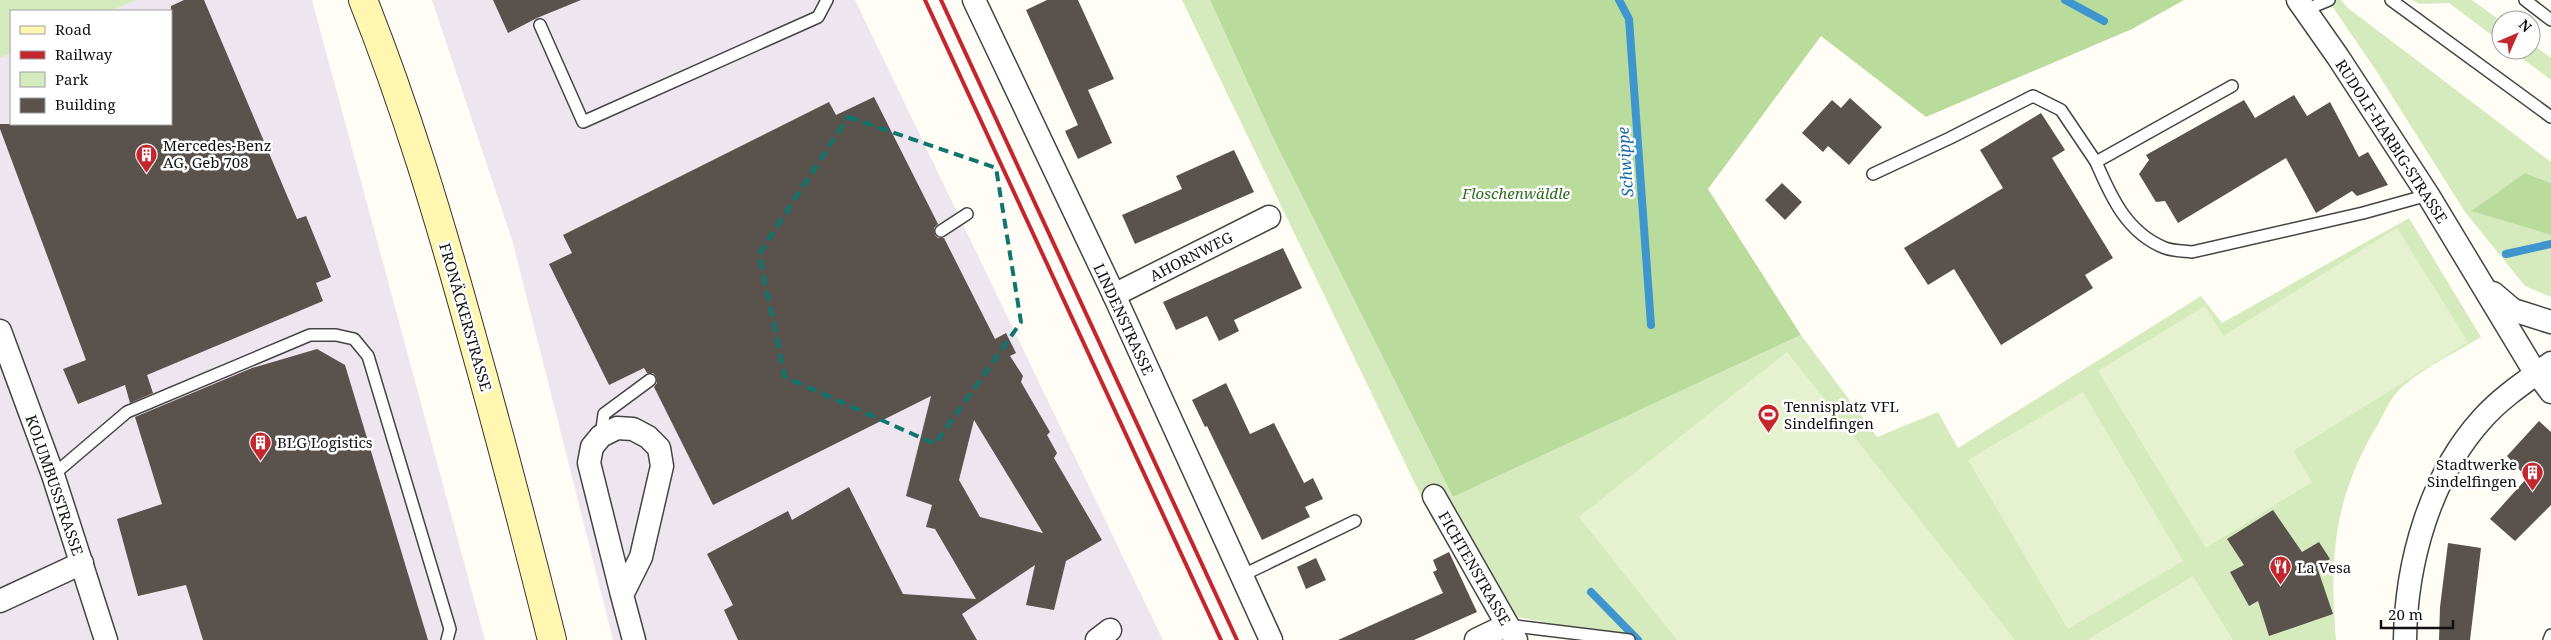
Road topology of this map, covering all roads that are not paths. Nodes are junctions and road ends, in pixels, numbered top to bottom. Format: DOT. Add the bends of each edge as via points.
graph roads {
  1 [pos="363,0"];
  2 [pos="827,0"];
  3 [pos="974,0"];
  4 [pos="2329,0"];
  5 [pos="2391,0"];
  6 [pos="2525,0"];
  7 [pos="2302,5"];
  8 [pos="2551,20"];
  9 [pos="540,25"];
  10 [pos="2232,86"];
  11 [pos="2551,117"];
  12 [pos="2096,162"];
  13 [pos="1873,174"];
  14 [pos="2428,195"];
  15 [pos="966,214"];
  16 [pos="1269,217"];
  17 [pos="941,231"];
  18 [pos="2483,285"];
  19 [pos="1114,295"];
  20 [pos="2551,322"];
  21 [pos="0,332"];
  22 [pos="2544,368"];
  23 [pos="650,380"];
  24 [pos="2551,392"];
  25 [pos="601,436"];
  26 [pos="53,474"];
  27 [pos="1434,496"];
  28 [pos="1355,521"];
  29 [pos="82,563"];
  30 [pos="1241,576"];
  31 [pos="622,595"];
  32 [pos="0,601"];
  33 [pos="1512,632"];
  34 [pos="2551,635"];
  35 [pos="106,640"];
  36 [pos="447,640"];
  37 [pos="552,640"];
  38 [pos="634,640"];
  39 [pos="1271,640"];
  40 [pos="1476,640"];
  41 [pos="1629,640"];
  42 [pos="2405,640"];
  43 [pos="2549,640"];
  1 -- 37 [label="main road, FRONÄCKERSTRASSE" via="408,122 438,218"];
  2 -- 9 [label="lane" via="818,16 583,122"];
  3 -- 19 [label="street, LINDENSTRASSE"];
  4 -- 7 [label="lane"];
  5 -- 11 [label="lane"];
  6 -- 8 [label="lane"];
  7 -- 14 [label="street, RUDOLF-HARBIG-STRASSE"];
  10 -- 12 [label="lane"];
  12 -- 13 [label="lane" via="2061,110 2033,96"];
  12 -- 14 [label="lane" via="2110,195 2139,234 2167,248 2192,252"];
  14 -- 18 [label="street, RUDOLF-HARBIG-STRASSE"];
  15 -- 17 [label="lane"];
  16 -- 19 [label="street, AHORNWEG"];
  18 -- 20 [label="street, RUDOLF-HARBIG-STRASSE" via="2513,310"];
  18 -- 22 [label="street, RUDOLF-HARBIG-STRASSE"];
  19 -- 30 [label="street, LINDENSTRASSE"];
  21 -- 26 [label="street, KOLUMBUSSTRASSE"];
  22 -- 24 [label="street, RUDOLF-HARBIG-STRASSE"];
  22 -- 42 [label="street" via="2507,395 2483,419 2444,477 2418,543 2410,580"];
  23 -- 25 [label="lane" via="604,414"];
  25 -- 31 [label="street" via="592,447 589,463"];
  25 -- 31 [label="street" via="617,428 634,429 659,448 662,466 641,557"];
  26 -- 29 [label="street, KOLUMBUSSTRASSE"];
  26 -- 36 [label="lane" via="127,412 310,336 336,335 354,339 368,356 450,629"];
  27 -- 33 [label="street, FICHTENSTRASSE"];
  28 -- 30 [label="lane"];
  29 -- 32 [label="street"];
  29 -- 35 [label="street, KOLUMBUSSTRASSE"];
  30 -- 39 [label="street, LINDENSTRASSE"];
  31 -- 38 [label="street"];
  33 -- 40 [label="street"];
  33 -- 41 [label="lane"];
  34 -- 43 [label="lane"];
}
